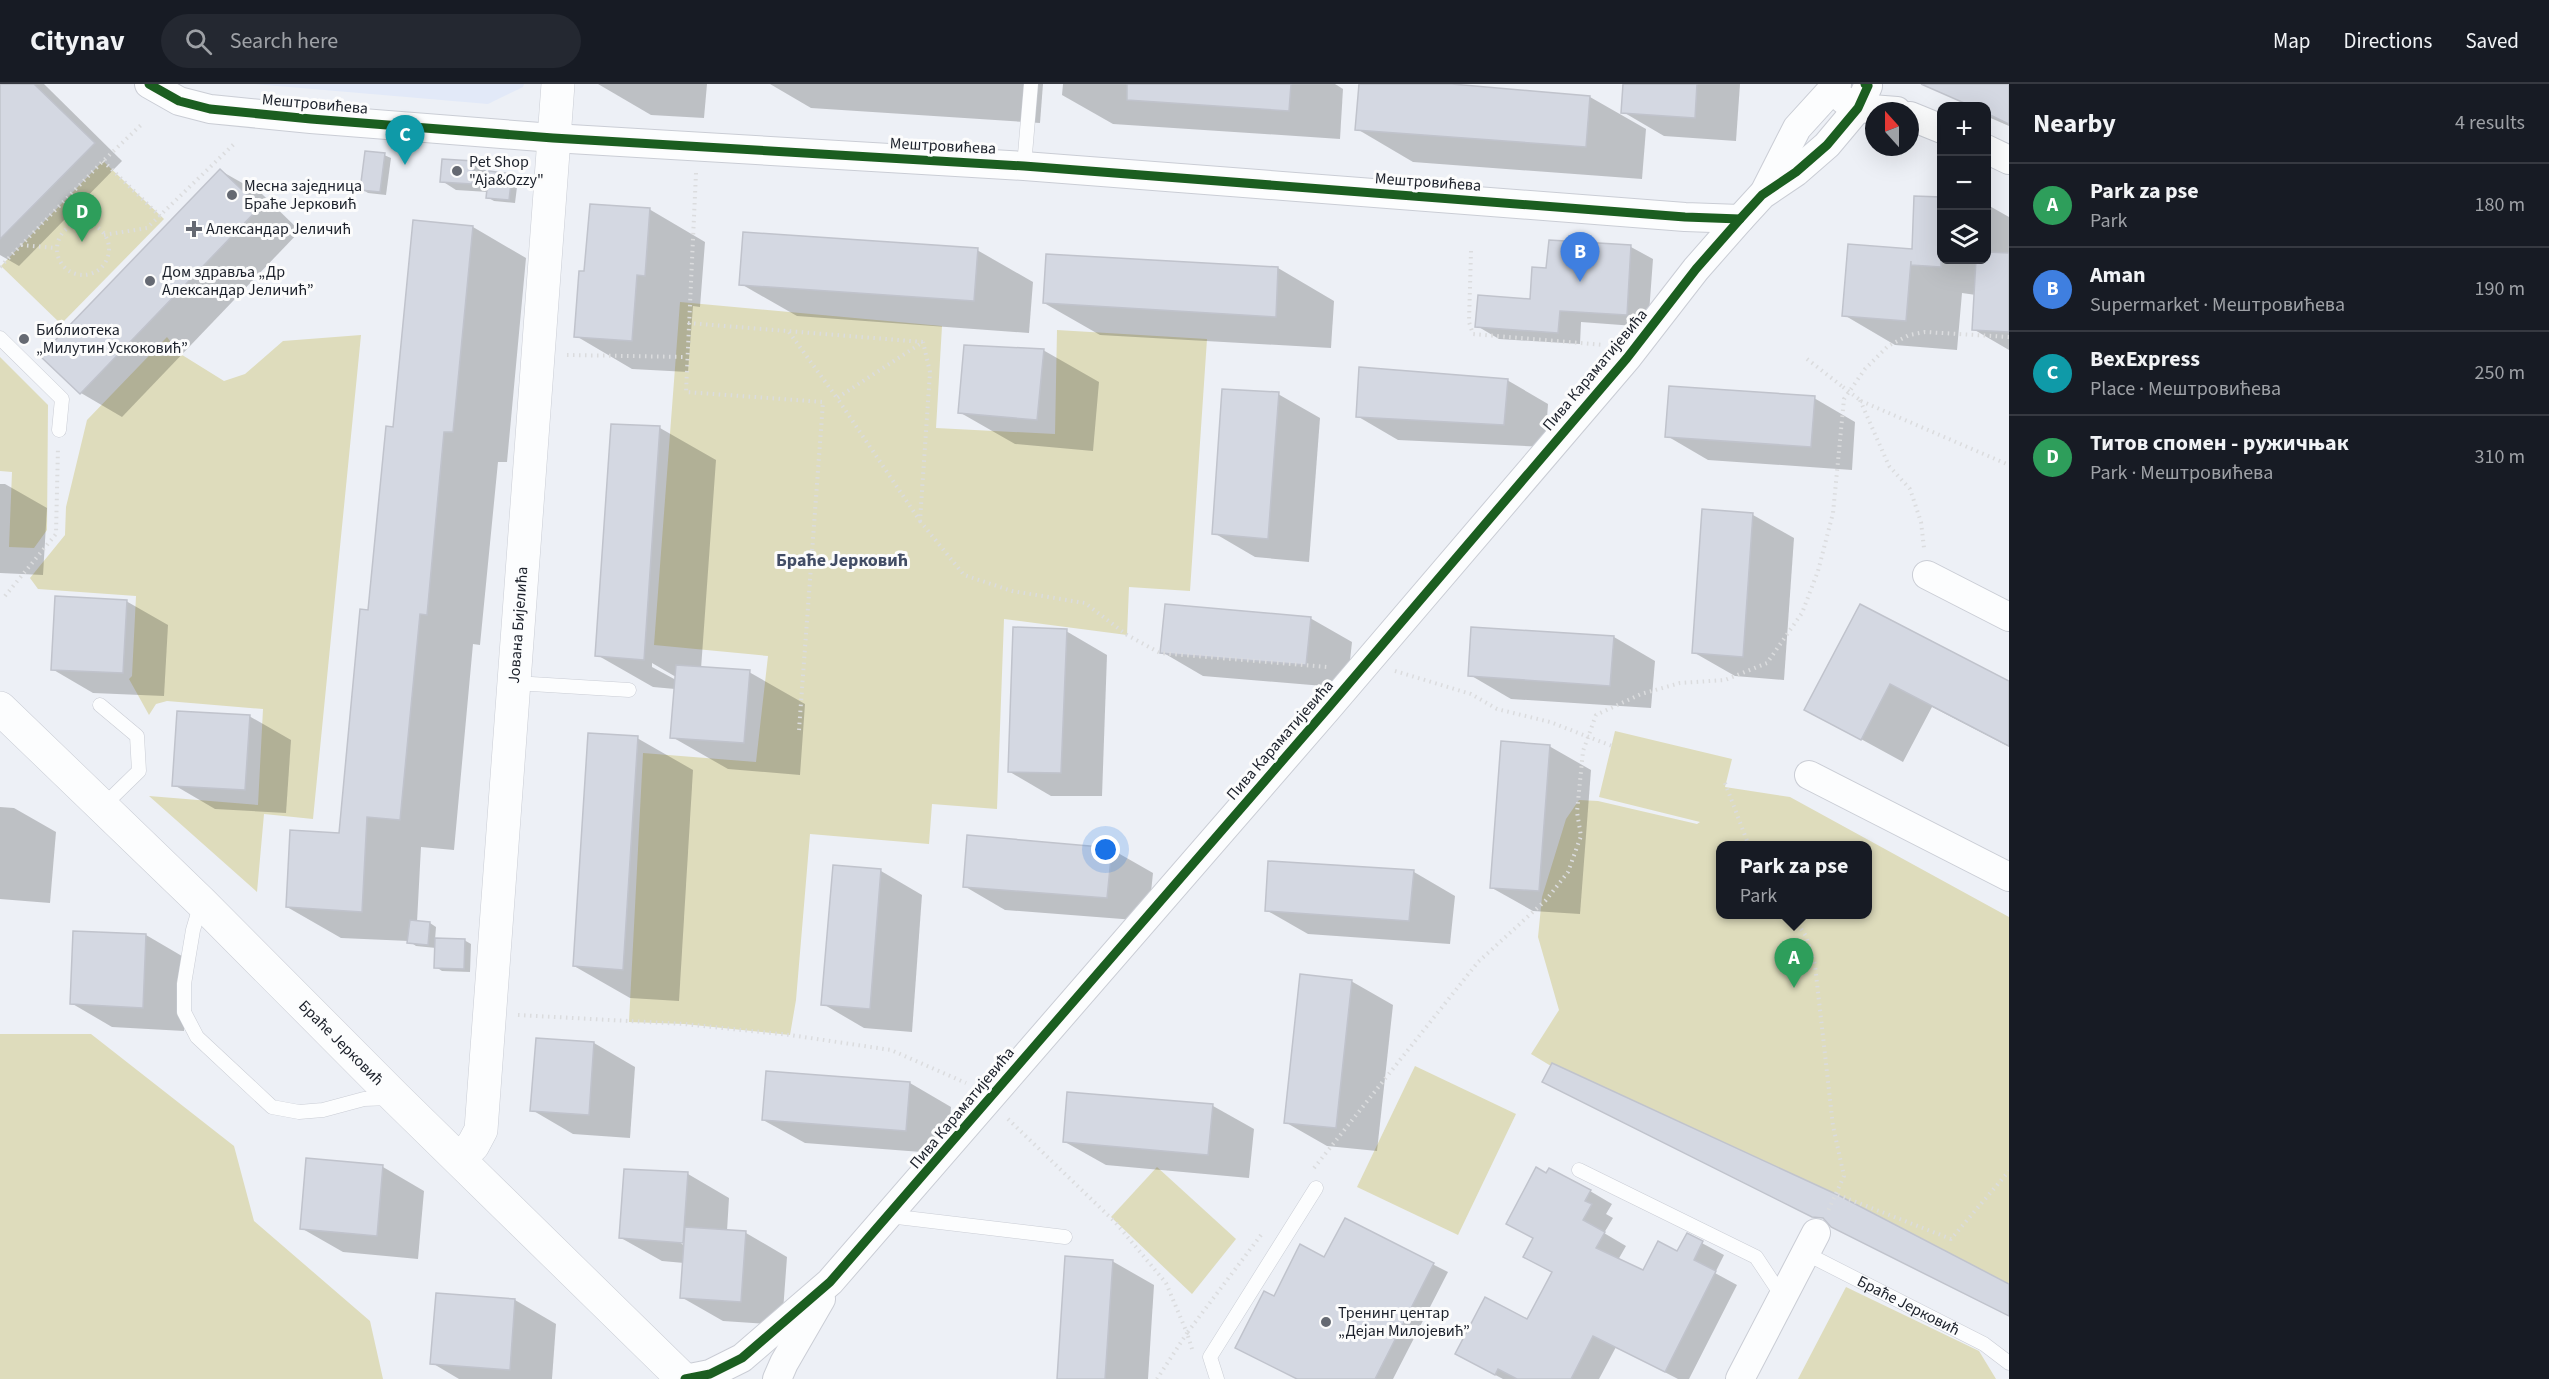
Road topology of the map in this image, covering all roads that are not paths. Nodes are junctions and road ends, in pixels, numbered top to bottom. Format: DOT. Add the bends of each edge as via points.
graph roads {
  1 [pos="149,84"];
  2 [pos="558,84"];
  3 [pos="1031,84"];
  4 [pos="1829,86"];
  5 [pos="1864,93"];
  6 [pos="1881,102"];
  7 [pos="1919,120"];
  8 [pos="1937,127"];
  9 [pos="554,138"];
  10 [pos="1991,151"];
  11 [pos="2009,160"];
  12 [pos="1024,165"];
  13 [pos="1762,195"];
  14 [pos="1740,219"];
  15 [pos="0,338"];
  16 [pos="59,430"];
  17 [pos="1927,575"];
  18 [pos="2009,617"];
  19 [pos="515,683"];
  20 [pos="629,690"];
  21 [pos="100,705"];
  22 [pos="0,708"];
  23 [pos="1809,775"];
  24 [pos="102,807"];
  25 [pos="2009,878"];
  26 [pos="201,902"];
  27 [pos="395,1097"];
  28 [pos="459,1159"];
  29 [pos="1579,1170"];
  30 [pos="1311,1183"];
  31 [pos="889,1216"];
  32 [pos="1065,1237"];
  33 [pos="1811,1243"];
  34 [pos="830,1282"];
  35 [pos="1782,1296"];
  36 [pos="2009,1363"];
  37 [pos="684,1379"];
  38 [pos="777,1379"];
  39 [pos="1218,1379"];
  40 [pos="1740,1379"];
  1 -- 9 [label="street, Мештровићева" via="179,100 210,109"];
  2 -- 9 [label="street, Јована Бијелића"];
  3 -- 12 [label="lane"];
  4 -- 5 [label="street"];
  4 -- 13 [label="street, Пива Караматијевића" via="1797,128"];
  5 -- 6 [label="street"];
  5 -- 13 [label="street, Пива Караматијевића" via="1827,145"];
  7 -- 8 [label="street"];
  9 -- 12 [label="street, Мештровићева"];
  9 -- 19 [label="street, Јована Бијелића"];
  10 -- 11 [label="street"];
  12 -- 14 [label="street, Мештровићева"];
  13 -- 14 [label="street, Пива Караматијевића"];
  14 -- 31 [label="street, Пива Караматијевића" via="1627,358 980,1092"];
  15 -- 16 [label="lane" via="62,399"];
  17 -- 18 [label="street"];
  19 -- 20 [label="lane"];
  19 -- 28 [label="street, Јована Бијелића" via="481,1130"];
  21 -- 24 [label="lane" via="137,736 139,771"];
  22 -- 24 [label="street, Браће Јерковић"];
  23 -- 25 [label="street"];
  24 -- 26 [label="street, Браће Јерковић"];
  26 -- 27 [label="street, Браће Јерковић"];
  26 -- 27 [label="lane" via="184,984 184,1012 197,1037 272,1107 299,1112"];
  27 -- 28 [label="street, Браће Јерковић"];
  28 -- 37 [label="street, Браће Јерковић"];
  29 -- 35 [label="lane" via="1756,1257"];
  30 -- 39 [label="lane" via="1210,1357"];
  31 -- 32 [label="lane"];
  31 -- 34 [label="street, Пива Караматијевића"];
  33 -- 35 [label="street, Браће Јерковић"];
  33 -- 36 [label="lane, Браће Јерковић" via="1984,1344"];
  34 -- 37 [label="street, Пива Караматијевића" via="742,1358 710,1374"];
  34 -- 38 [label="street, Пива Караматијевића"];
  35 -- 40 [label="street, Браће Јерковић"];
}
